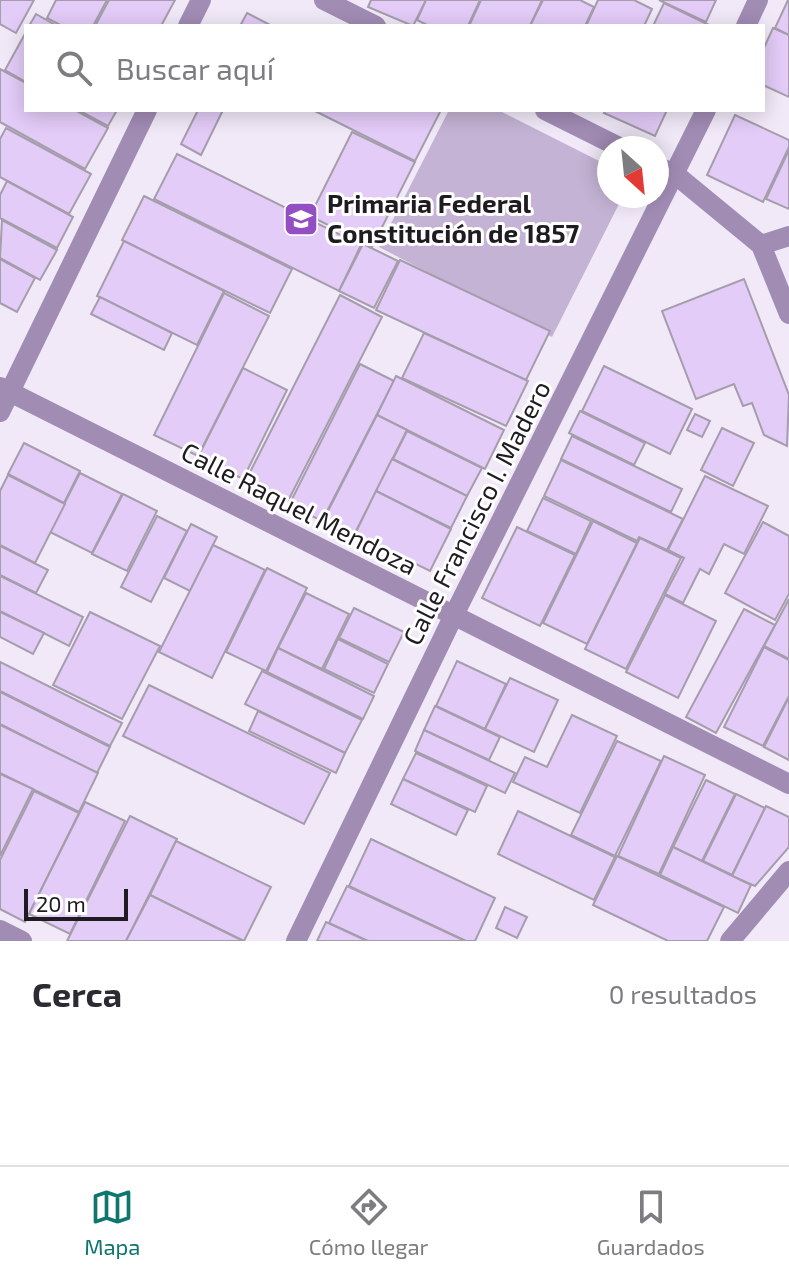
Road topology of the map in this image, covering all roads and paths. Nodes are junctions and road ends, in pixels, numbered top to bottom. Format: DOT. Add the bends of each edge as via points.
graph roads {
  1 [pos="201,0"];
  2 [pos="324,0"];
  3 [pos="758,0"];
  4 [pos="189,24"];
  5 [pos="372,24"];
  6 [pos="747,24"];
  7 [pos="146,112"];
  8 [pos="549,112"];
  9 [pos="705,112"];
  10 [pos="597,136"];
  11 [pos="669,172"];
  12 [pos="676,175"];
  13 [pos="789,236"];
  14 [pos="761,245"];
  15 [pos="789,314"];
  16 [pos="5,389"];
  17 [pos="0,412"];
  18 [pos="453,617"];
  19 [pos="789,784"];
  20 [pos="789,871"];
  21 [pos="0,930"];
  22 [pos="22,941"];
  23 [pos="296,941"];
  24 [pos="730,941"];
  1 -- 4 [label="street"];
  2 -- 5 [label="street"];
  3 -- 6 [label="street"];
  7 -- 16 [label="street"];
  8 -- 10 [label="street"];
  9 -- 12 [label="street, Calle Francisco I. Madero"];
  11 -- 12 [label="street"];
  12 -- 14 [label="street"];
  12 -- 18 [label="street, Calle Francisco I. Madero"];
  13 -- 14 [label="street"];
  14 -- 15 [label="street"];
  16 -- 17 [label="street"];
  16 -- 18 [label="street, Calle Raquel Mendoza"];
  18 -- 19 [label="street, Calle Raquel Mendoza"];
  18 -- 23 [label="street, Calle Francisco I. Madero"];
  20 -- 24 [label="street"];
  21 -- 22 [label="street"];
}
